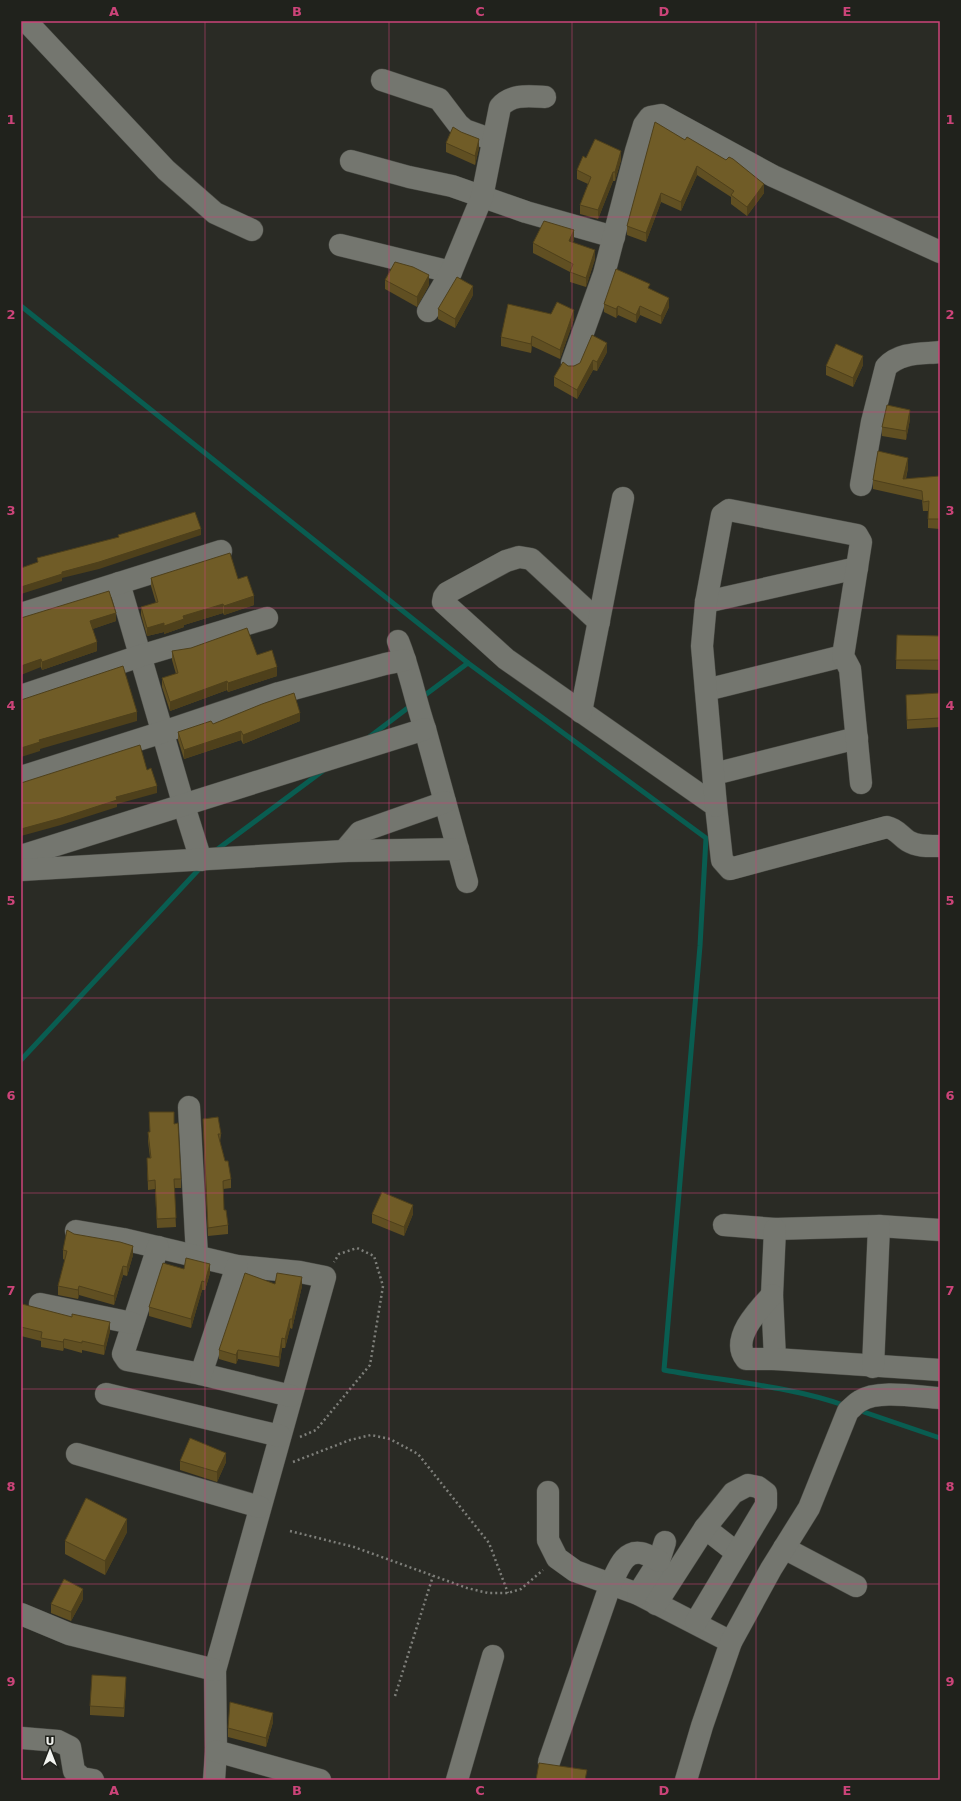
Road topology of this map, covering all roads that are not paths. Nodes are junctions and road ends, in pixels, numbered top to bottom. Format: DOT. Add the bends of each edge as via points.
graph roads {
  1 [pos="26,21"];
  2 [pos="382,80"];
  3 [pos="545,97"];
  4 [pos="493,140"];
  5 [pos="351,161"];
  6 [pos="482,197"];
  7 [pos="252,230"];
  8 [pos="614,237"];
  9 [pos="340,245"];
  10 [pos="940,252"];
  11 [pos="451,272"];
  12 [pos="428,311"];
  13 [pos="940,352"];
  14 [pos="572,363"];
  15 [pos="861,485"];
  16 [pos="623,498"];
  17 [pos="221,551"];
  18 [pos="857,568"];
  19 [pos="119,583"];
  20 [pos="706,602"];
  21 [pos="21,614"];
  22 [pos="267,618"];
  23 [pos="598,622"];
  24 [pos="140,656"];
  25 [pos="843,656"];
  26 [pos="706,690"];
  27 [pos="21,696"];
  28 [pos="581,712"];
  29 [pos="425,729"];
  30 [pos="163,732"];
  31 [pos="857,738"];
  32 [pos="714,774"];
  33 [pos="21,777"];
  34 [pos="861,783"];
  35 [pos="445,802"];
  36 [pos="184,806"];
  37 [pos="716,806"];
  38 [pos="940,846"];
  39 [pos="458,849"];
  40 [pos="344,851"];
  41 [pos="21,856"];
  42 [pos="205,860"];
  43 [pos="21,870"];
  44 [pos="467,882"];
  45 [pos="189,1106"];
  46 [pos="724,1225"];
  47 [pos="879,1226"];
  48 [pos="775,1229"];
  49 [pos="940,1230"];
  50 [pos="76,1231"];
  51 [pos="158,1247"];
  52 [pos="196,1256"];
  53 [pos="237,1266"];
  54 [pos="772,1296"];
  55 [pos="40,1304"];
  56 [pos="132,1323"];
  57 [pos="775,1359"];
  58 [pos="872,1366"];
  59 [pos="940,1370"];
  60 [pos="201,1374"];
  61 [pos="106,1394"];
  62 [pos="291,1396"];
  63 [pos="940,1398"];
  64 [pos="276,1449"];
  65 [pos="77,1454"];
  66 [pos="548,1492"];
  67 [pos="260,1508"];
  68 [pos="705,1528"];
  69 [pos="784,1548"];
  70 [pos="737,1553"];
  71 [pos="611,1583"];
  72 [pos="856,1586"];
  73 [pos="647,1599"];
  74 [pos="21,1614"];
  75 [pos="696,1622"];
  76 [pos="731,1642"];
  77 [pos="493,1656"];
  78 [pos="216,1670"];
  79 [pos="22,1738"];
  80 [pos="216,1752"];
  81 [pos="549,1762"];
  82 [pos="93,1780"];
  83 [pos="214,1780"];
  84 [pos="320,1780"];
  85 [pos="457,1780"];
  86 [pos="686,1780"];
  1 -- 7 [label="street" via="166,170 216,213"];
  2 -- 4 [label="street" via="439,99 464,130"];
  3 -- 4 [label="street" via="524,96 505,101 500,107"];
  4 -- 6 [label="street"];
  5 -- 6 [label="street" via="452,186"];
  6 -- 8 [label="street"];
  6 -- 11 [label="street"];
  8 -- 10 [label="street" via="644,125 650,117 661,115 773,176"];
  8 -- 14 [label="street" via="604,274"];
  9 -- 11 [label="street"];
  11 -- 12 [label="street"];
  13 -- 15 [label="street" via="903,355 892,360 886,367 872,422"];
  16 -- 23 [label="street"];
  17 -- 19 [label="street"];
  18 -- 20 [label="street"];
  18 -- 20 [label="street" via="861,542 857,535 729,510 722,515"];
  18 -- 25 [label="street"];
  19 -- 21 [label="street"];
  19 -- 24 [label="street"];
  20 -- 26 [label="street" via="702,646"];
  22 -- 24 [label="street"];
  23 -- 28 [label="street"];
  23 -- 28 [label="street" via="530,559 519,557 506,561 447,593 443,602 506,659"];
  24 -- 27 [label="street"];
  24 -- 30 [label="street"];
  25 -- 26 [label="street"];
  25 -- 31 [label="street" via="850,669"];
  26 -- 32 [label="street"];
  28 -- 37 [label="street"];
  29 -- 30 [label="street" via="402,650 385,664 279,693"];
  29 -- 35 [label="street"];
  29 -- 36 [label="street"];
  30 -- 33 [label="street"];
  30 -- 36 [label="street"];
  31 -- 32 [label="street"];
  31 -- 34 [label="street"];
  32 -- 37 [label="street"];
  35 -- 39 [label="street"];
  35 -- 40 [label="street" via="360,832"];
  36 -- 41 [label="street"];
  36 -- 42 [label="street"];
  37 -- 38 [label="street" via="722,860 730,868 887,827 918,846"];
  39 -- 40 [label="street"];
  39 -- 44 [label="street"];
  40 -- 42 [label="street"];
  42 -- 43 [label="street"];
  45 -- 52 [label="street"];
  46 -- 48 [label="street"];
  47 -- 48 [label="street"];
  47 -- 49 [label="street"];
  47 -- 58 [label="street"];
  48 -- 54 [label="street"];
  50 -- 51 [label="street"];
  51 -- 52 [label="street"];
  51 -- 56 [label="street"];
  52 -- 53 [label="street"];
  53 -- 60 [label="street"];
  53 -- 62 [label="street" via="325,1277"];
  54 -- 57 [label="street"];
  54 -- 57 [label="street" via="754,1314 743,1336 741,1349 746,1359"];
  55 -- 56 [label="street"];
  56 -- 60 [label="street" via="124,1358"];
  57 -- 58 [label="street"];
  58 -- 59 [label="street"];
  60 -- 62 [label="street"];
  61 -- 64 [label="street"];
  62 -- 64 [label="street"];
  63 -- 69 [label="street" via="872,1396 854,1406 812,1500"];
  64 -- 67 [label="street"];
  65 -- 67 [label="street"];
  66 -- 71 [label="street" via="548,1540 557,1558 575,1571"];
  67 -- 78 [label="street"];
  68 -- 70 [label="street"];
  68 -- 70 [label="street" via="733,1493 743,1487 758,1487 766,1493 766,1505"];
  68 -- 73 [label="street"];
  69 -- 72 [label="street"];
  69 -- 76 [label="street"];
  70 -- 75 [label="street"];
  71 -- 73 [label="street"];
  71 -- 73 [label="street" via="624,1558 630,1554 662,1551"];
  71 -- 81 [label="street"];
  73 -- 75 [label="street"];
  74 -- 78 [label="street" via="69,1634"];
  75 -- 76 [label="street"];
  76 -- 86 [label="street"];
  77 -- 85 [label="street"];
  78 -- 80 [label="street"];
  79 -- 82 [label="street" via="58,1741 70,1747 74,1771 82,1778"];
  80 -- 83 [label="street"];
  80 -- 84 [label="street"];
}
